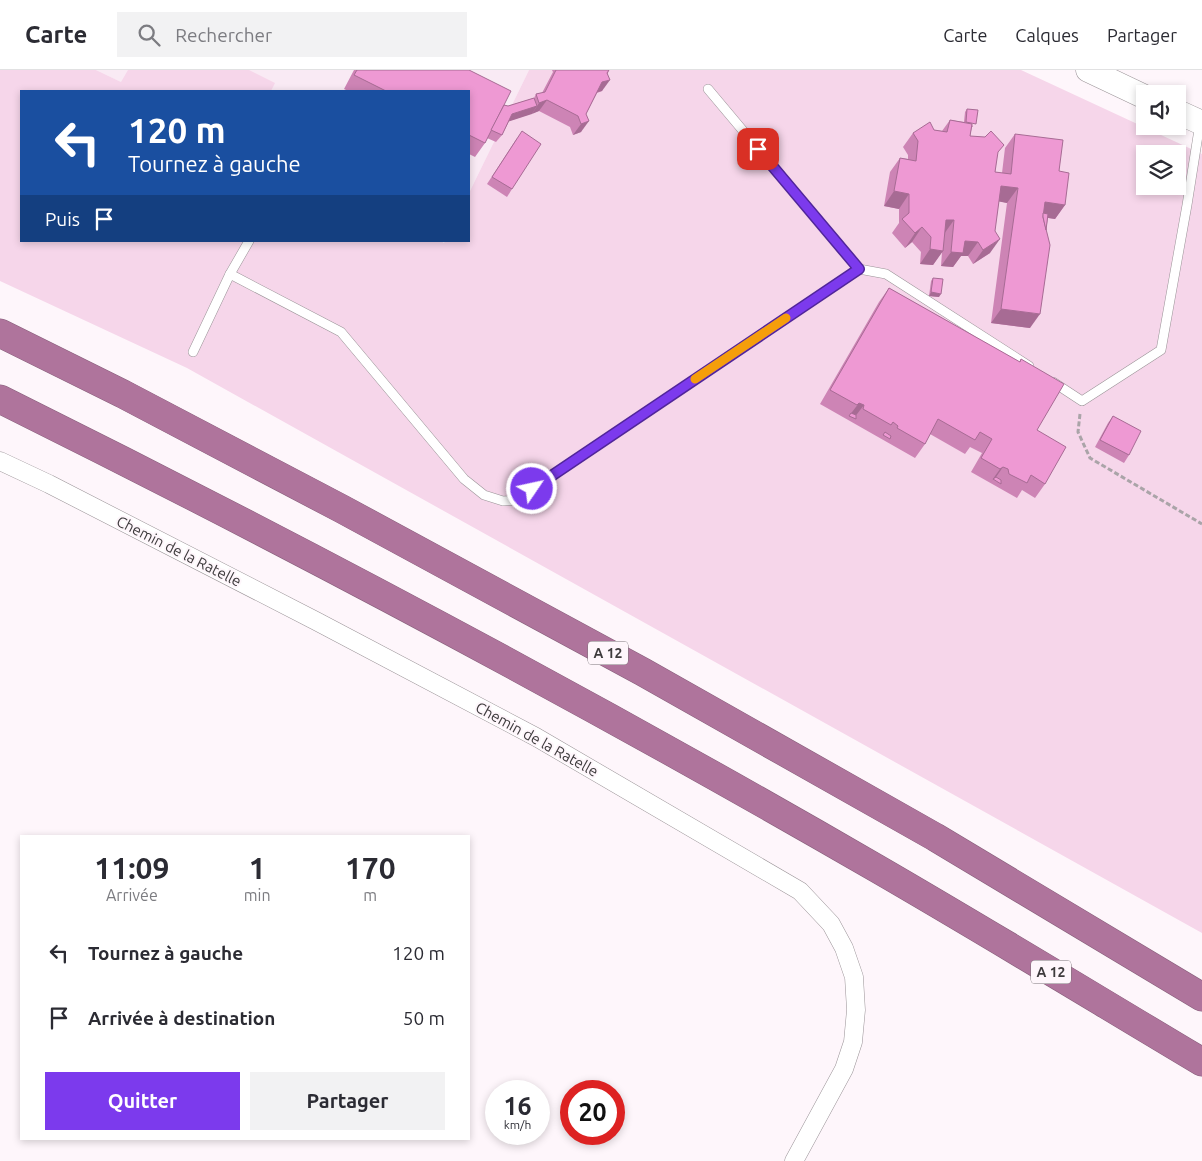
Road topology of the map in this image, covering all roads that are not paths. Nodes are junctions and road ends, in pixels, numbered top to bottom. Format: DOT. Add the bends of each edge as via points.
graph roads {
  1 [pos="1088,70"];
  2 [pos="708,88"];
  3 [pos="1136,93"];
  4 [pos="1186,116"];
  5 [pos="1201,123"];
  6 [pos="248,242"];
  7 [pos="859,269"];
  8 [pos="230,274"];
  9 [pos="0,332"];
  10 [pos="192,352"];
  11 [pos="1033,369"];
  12 [pos="1050,380"];
  13 [pos="0,399"];
  14 [pos="0,461"];
  15 [pos="1202,997"];
  16 [pos="1202,1062"];
  17 [pos="794,1161"];
  1 -- 3 [label="street"];
  2 -- 7 [label="lane"];
  4 -- 5 [label="street"];
  5 -- 12 [label="lane" via="1161,350 1082,401"];
  6 -- 8 [label="lane"];
  7 -- 8 [label="lane" via="516,500 503,501 484,496 464,479 341,332"];
  7 -- 11 [label="lane" via="886,274"];
  8 -- 10 [label="lane"];
  9 -- 15 [label="highway, A 12" via="290,482 643,672 935,837"];
  13 -- 16 [label="highway, A 12" via="308,556 605,715 874,867"];
  14 -- 17 [label="street, Chemin de la Ratelle" via="536,737 800,891 830,924 844,948 854,977 856,1010 854,1042 844,1069"];
}
